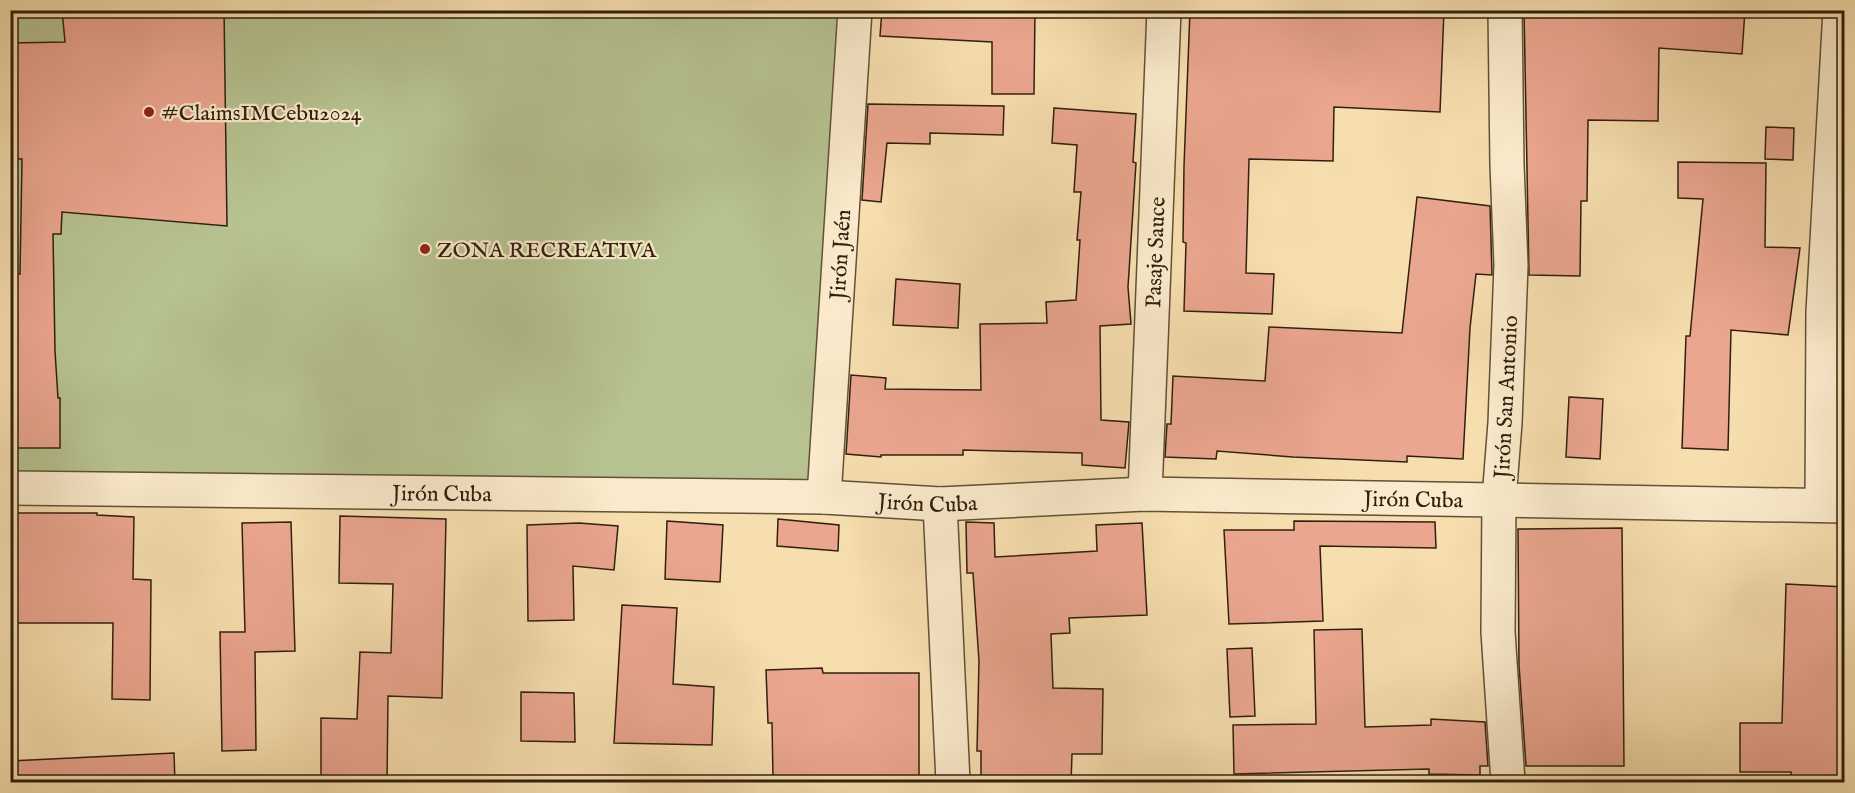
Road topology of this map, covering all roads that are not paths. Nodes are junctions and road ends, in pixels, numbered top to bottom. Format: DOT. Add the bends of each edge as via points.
graph roads {
  1 [pos="855,10"];
  2 [pos="1164,10"];
  3 [pos="1505,10"];
  4 [pos="1840,10"];
  5 [pos="10,488"];
  6 [pos="1145,494"];
  7 [pos="824,497"];
  8 [pos="1499,499"];
  9 [pos="940,504"];
  10 [pos="1833,506"];
  11 [pos="953,783"];
  12 [pos="1508,783"];
  1 -- 7 [label="street, Jirón Jaén"];
  2 -- 6 [label="street, Pasaje Sauce"];
  3 -- 8 [label="street, Jirón San Antonio" via="1511,266"];
  4 -- 10 [label="street" via="1823,312"];
  5 -- 7 [label="street, Jirón Cuba"];
  6 -- 8 [label="street, Jirón Cuba"];
  6 -- 9 [label="street, Jirón Cuba"];
  7 -- 9 [label="street, Jirón Cuba"];
  8 -- 10 [label="street, Jirón Cuba"];
  8 -- 12 [label="street, Jirón San Antonio" via="1498,633"];
  9 -- 11 [label="street"];
}
